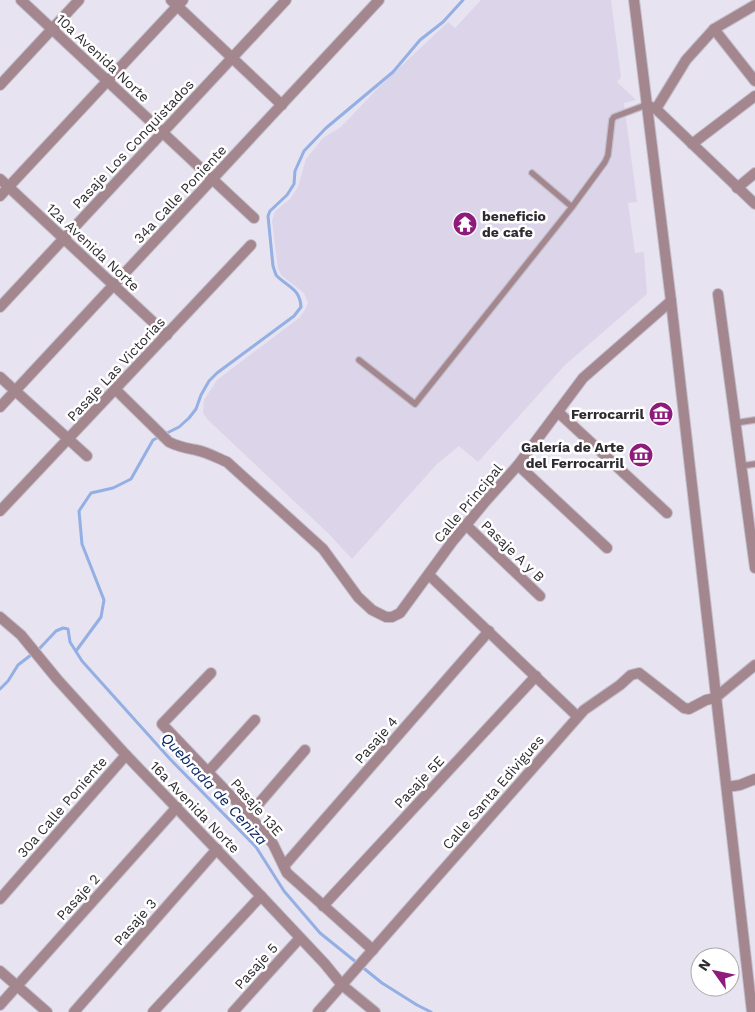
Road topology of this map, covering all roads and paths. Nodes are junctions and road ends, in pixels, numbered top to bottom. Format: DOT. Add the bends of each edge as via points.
graph roads {
  1 [pos="21,0"];
  2 [pos="79,0"];
  3 [pos="286,0"];
  4 [pos="379,0"];
  5 [pos="634,0"];
  6 [pos="177,2"];
  7 [pos="755,5"];
  8 [pos="52,29"];
  9 [pos="714,29"];
  10 [pos="232,58"];
  11 [pos="108,81"];
  12 [pos="755,81"];
  13 [pos="0,85"];
  14 [pos="755,96"];
  15 [pos="282,104"];
  16 [pos="646,105"];
  17 [pos="656,109"];
  18 [pos="163,132"];
  19 [pos="692,144"];
  20 [pos="532,173"];
  21 [pos="755,173"];
  22 [pos="0,179"];
  23 [pos="212,179"];
  24 [pos="8,187"];
  25 [pos="737,188"];
  26 [pos="0,196"];
  27 [pos="755,204"];
  28 [pos="572,207"];
  29 [pos="254,218"];
  30 [pos="64,238"];
  31 [pos="251,245"];
  32 [pos="114,285"];
  33 [pos="718,294"];
  34 [pos="671,301"];
  35 [pos="0,307"];
  36 [pos="166,335"];
  37 [pos="359,360"];
  38 [pos="0,376"];
  39 [pos="115,389"];
  40 [pos="15,391"];
  41 [pos="0,407"];
  42 [pos="558,412"];
  43 [pos="755,420"];
  44 [pos="735,423"];
  45 [pos="68,439"];
  46 [pos="87,456"];
  47 [pos="755,464"];
  48 [pos="518,465"];
  49 [pos="741,466"];
  50 [pos="0,511"];
  51 [pos="667,513"];
  52 [pos="466,525"];
  53 [pos="752,534"];
  54 [pos="607,548"];
  55 [pos="755,568"];
  56 [pos="429,575"];
  57 [pos="540,596"];
  58 [pos="0,617"];
  59 [pos="489,631"];
  60 [pos="755,665"];
  61 [pos="211,673"];
  62 [pos="536,676"];
  63 [pos="715,698"];
  64 [pos="577,716"];
  65 [pos="254,720"];
  66 [pos="305,750"];
  67 [pos="126,755"];
  68 [pos="208,772"];
  69 [pos="755,779"];
  70 [pos="727,787"];
  71 [pos="177,808"];
  72 [pos="249,815"];
  73 [pos="217,849"];
  74 [pos="284,866"];
  75 [pos="261,896"];
  76 [pos="0,899"];
  77 [pos="323,906"];
  78 [pos="300,939"];
  79 [pos="373,950"];
  80 [pos="0,971"];
  81 [pos="342,985"];
  82 [pos="17,986"];
  83 [pos="0,1005"];
  84 [pos="47,1012"];
  85 [pos="74,1012"];
  86 [pos="153,1012"];
  87 [pos="233,1012"];
  88 [pos="318,1012"];
  89 [pos="375,1012"];
  90 [pos="752,1012"];
  1 -- 8 [label="street, 10a Avenida Norte"];
  2 -- 8 [label="street"];
  3 -- 10 [label="street, Pasaje Los Conquistados"];
  4 -- 15 [label="street, 34a Calle Poniente"];
  5 -- 16 [label="street"];
  6 -- 10 [label="street"];
  6 -- 11 [label="street"];
  7 -- 9 [label="street"];
  8 -- 11 [label="street, 10a Avenida Norte"];
  8 -- 13 [label="street"];
  9 -- 12 [label="street"];
  9 -- 17 [label="street" via="686,60"];
  10 -- 15 [label="street"];
  10 -- 18 [label="street, Pasaje Los Conquistados"];
  11 -- 18 [label="street, 10a Avenida Norte"];
  11 -- 24 [label="street"];
  14 -- 19 [label="street"];
  15 -- 23 [label="street, 34a Calle Poniente"];
  16 -- 17 [label="street"];
  16 -- 28 [label="lane" via="614,117 607,159"];
  16 -- 34 [label="street"];
  17 -- 19 [label="street"];
  18 -- 23 [label="street, 10a Avenida Norte"];
  18 -- 30 [label="street, Pasaje Los Conquistados"];
  19 -- 25 [label="street"];
  20 -- 28 [label="lane"];
  21 -- 25 [label="street"];
  22 -- 24 [label="street, 12a Avenida Norte"];
  23 -- 29 [label="street, 10a Avenida Norte"];
  23 -- 32 [label="street, 34a Calle Poniente"];
  24 -- 26 [label="street"];
  24 -- 30 [label="street, 12a Avenida Norte"];
  25 -- 27 [label="street"];
  28 -- 37 [label="lane" via="415,404"];
  30 -- 32 [label="street, 12a Avenida Norte"];
  30 -- 35 [label="street, Pasaje Los Conquistados"];
  31 -- 36 [label="street, Pasaje Las Victorias"];
  32 -- 36 [label="street, 12a Avenida Norte"];
  32 -- 40 [label="street, 34a Calle Poniente"];
  33 -- 44 [label="street"];
  34 -- 42 [label="street, Calle Principal" via="583,378"];
  34 -- 63 [label="street"];
  36 -- 39 [label="street, Pasaje Las Victorias"];
  38 -- 40 [label="street"];
  39 -- 45 [label="street, Pasaje Las Victorias"];
  39 -- 56 [label="street, Calle Principal" via="169,442 227,462 323,549 358,597 372,610 386,617 400,613"];
  40 -- 41 [label="street, 34a Calle Poniente"];
  40 -- 45 [label="street"];
  42 -- 48 [label="street, Calle Principal"];
  42 -- 51 [label="street"];
  43 -- 44 [label="lane"];
  44 -- 49 [label="street"];
  45 -- 46 [label="street"];
  45 -- 50 [label="street, Pasaje Las Victorias"];
  47 -- 49 [label="lane"];
  48 -- 52 [label="street, Calle Principal"];
  48 -- 54 [label="street"];
  49 -- 53 [label="street"];
  52 -- 56 [label="street, Calle Principal"];
  52 -- 57 [label="street, Pasaje A y B"];
  53 -- 55 [label="street"];
  56 -- 59 [label="street"];
  58 -- 67 [label="street, 16a Avenida Norte" via="27,641"];
  59 -- 62 [label="street"];
  59 -- 74 [label="street, Pasaje 4"];
  60 -- 63 [label="street"];
  61 -- 68 [label="street, Pasaje 13E" via="162,724"];
  62 -- 64 [label="street"];
  62 -- 77 [label="street, Pasaje 5E"];
  63 -- 64 [label="street, Calle Santa Edivigues" via="689,710 642,674 635,673"];
  63 -- 70 [label="street"];
  64 -- 79 [label="street, Calle Santa Edivigues"];
  65 -- 68 [label="street"];
  66 -- 72 [label="street"];
  67 -- 71 [label="street, 16a Avenida Norte"];
  67 -- 76 [label="street, 30a Calle Poniente"];
  68 -- 72 [label="street, Pasaje 13E"];
  69 -- 70 [label="street"];
  70 -- 90 [label="street"];
  71 -- 73 [label="street, 16a Avenida Norte"];
  71 -- 82 [label="street, Pasaje 2"];
  72 -- 74 [label="street, Pasaje 13E" via="273,844"];
  73 -- 75 [label="street, 16a Avenida Norte"];
  73 -- 85 [label="street, Pasaje 3"];
  74 -- 77 [label="street, Pasaje 13E" via="287,873"];
  75 -- 78 [label="street, 16a Avenida Norte"];
  75 -- 86 [label="street"];
  77 -- 79 [label="street, Pasaje 13E"];
  78 -- 81 [label="street, 16a Avenida Norte"];
  78 -- 87 [label="street, Pasaje 5"];
  79 -- 81 [label="street, Calle Santa Edivigues"];
  80 -- 82 [label="street"];
  81 -- 88 [label="street, Calle Santa Edivigues"];
  81 -- 89 [label="street, 16a Avenida Norte"];
  82 -- 83 [label="street, Pasaje 2"];
  82 -- 84 [label="street"];
}
